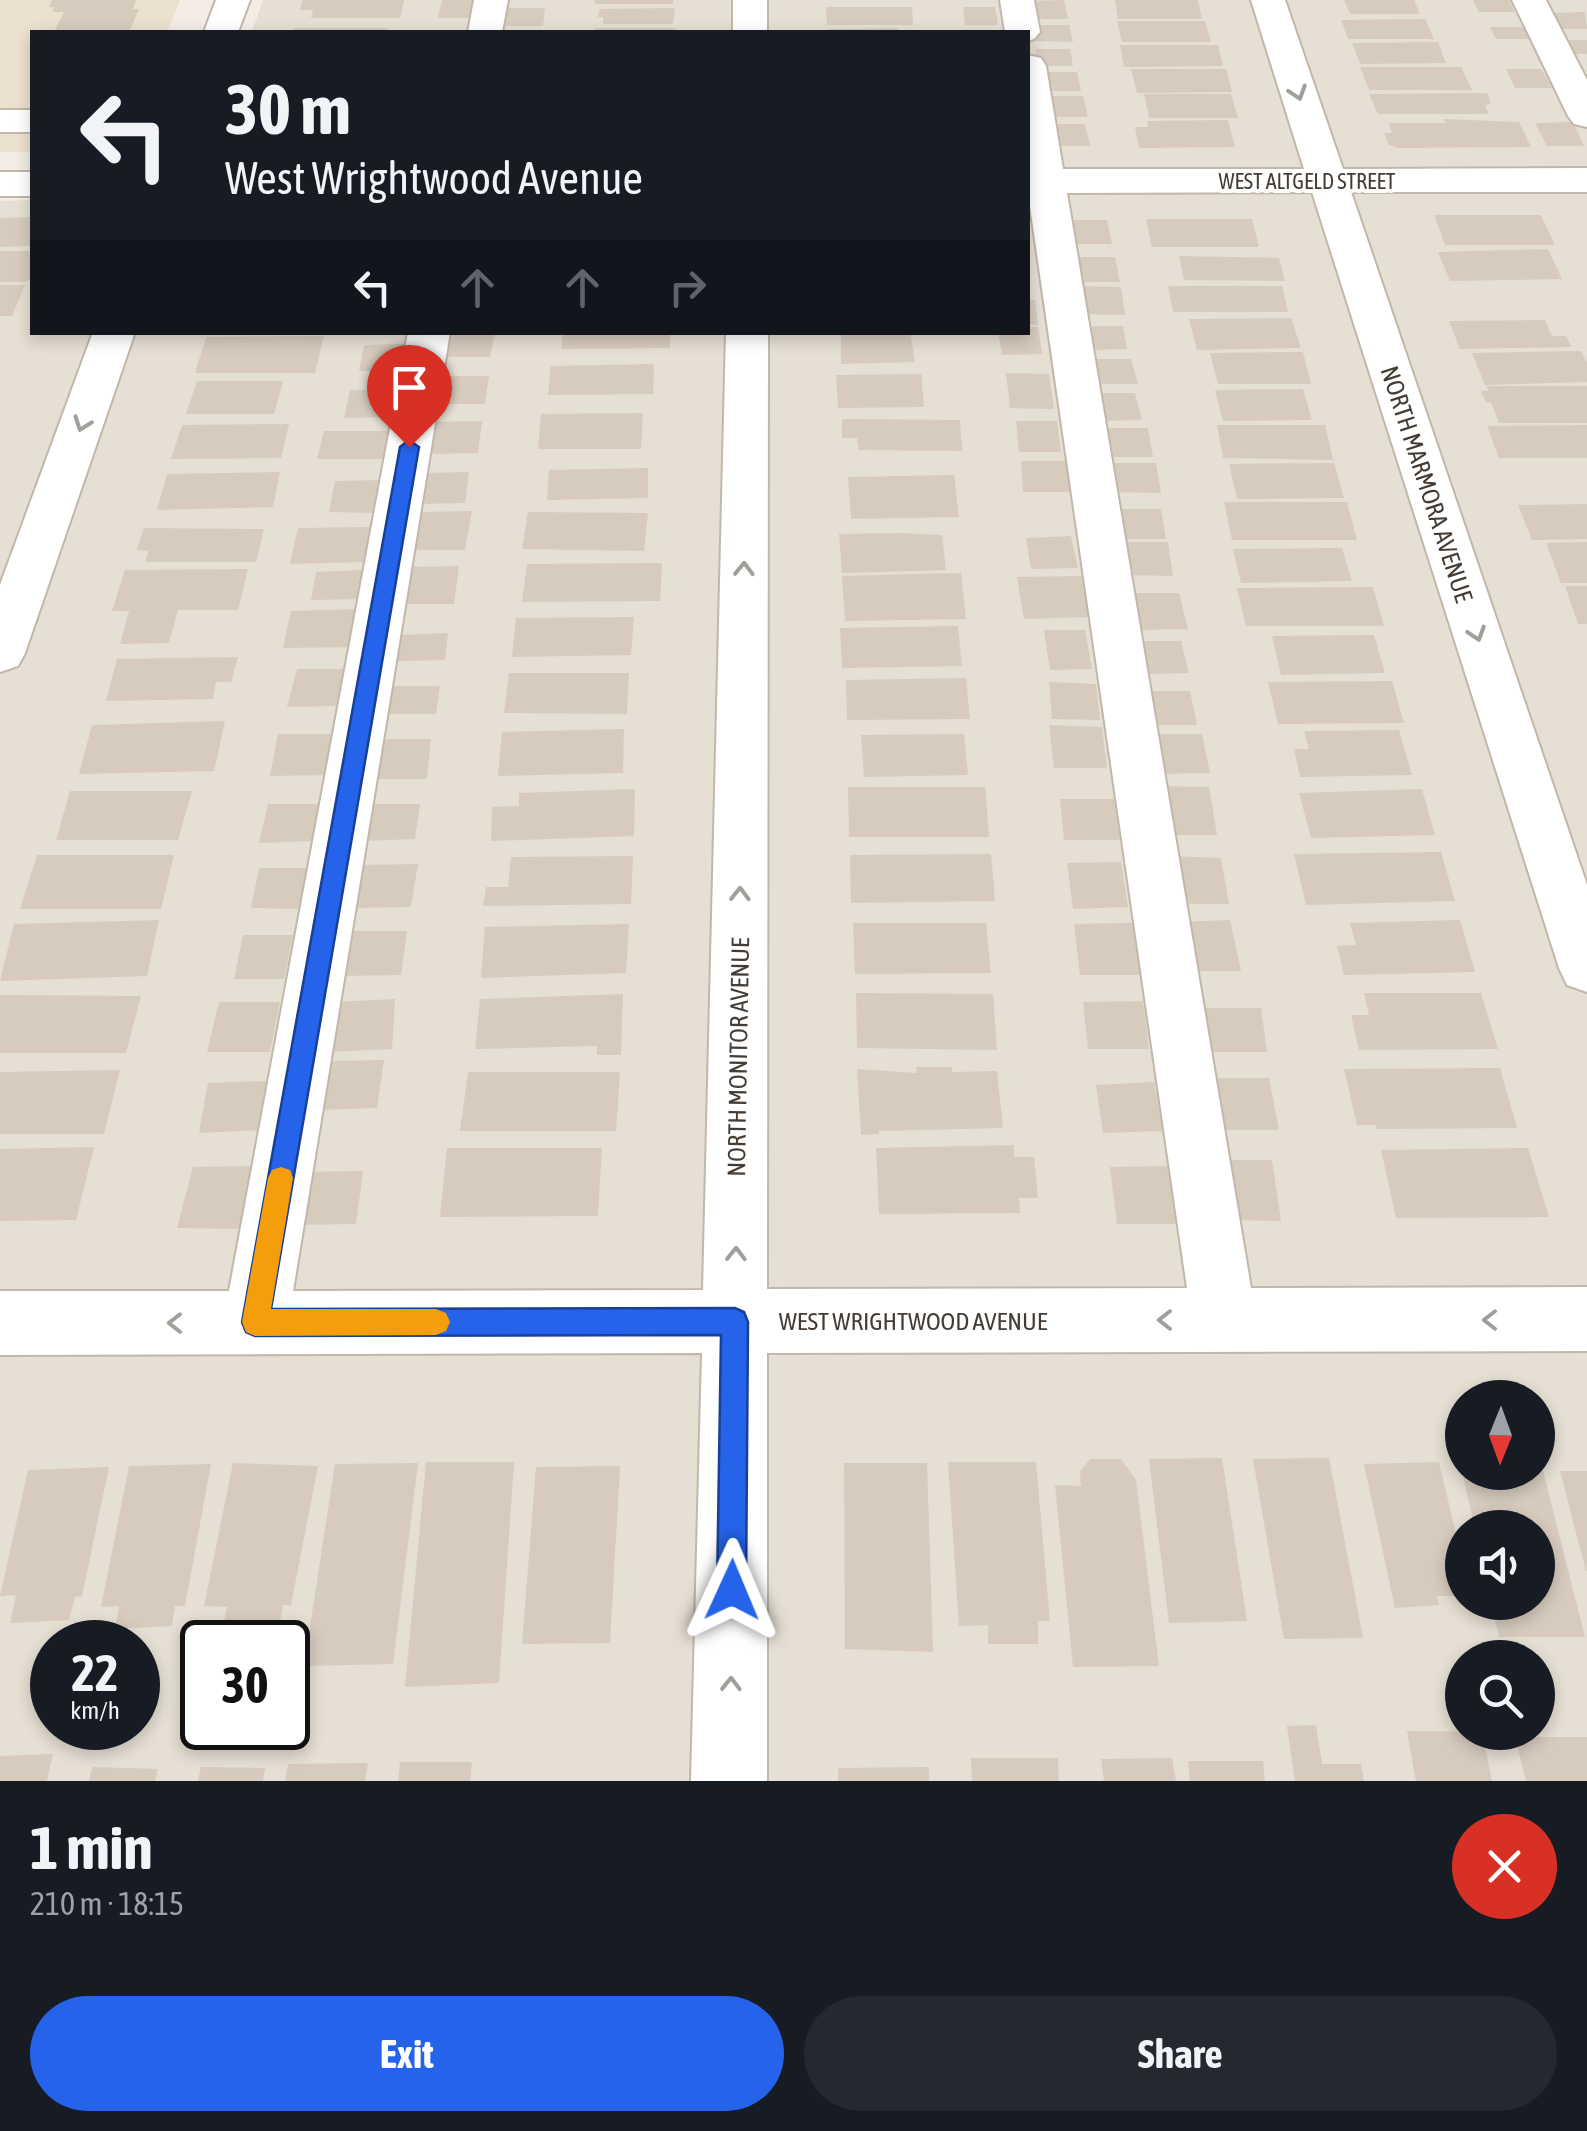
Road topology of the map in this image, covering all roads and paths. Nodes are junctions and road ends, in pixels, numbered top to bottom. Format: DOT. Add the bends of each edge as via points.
graph roads {
  1 [pos="233,0"];
  2 [pos="491,0"];
  3 [pos="750,0"];
  4 [pos="1017,0"];
  5 [pos="1268,0"];
  6 [pos="1528,0"];
  7 [pos="222,30"];
  8 [pos="485,30"];
  9 [pos="750,30"];
  10 [pos="1022,30"];
  11 [pos="1030,95"];
  12 [pos="1587,116"];
  13 [pos="0,121"];
  14 [pos="30,121"];
  15 [pos="1587,180"];
  16 [pos="1036,181"];
  17 [pos="1327,181"];
  18 [pos="0,184"];
  19 [pos="30,184"];
  20 [pos="113,335"];
  21 [pos="428,335"];
  22 [pos="746,335"];
  23 [pos="0,653"];
  24 [pos="1587,968"];
  25 [pos="1224,1320"];
  26 [pos="1587,1320"];
  27 [pos="255,1322"];
  28 [pos="735,1322"];
  29 [pos="0,1323"];
  30 [pos="730,1781"];
  1 -- 7 [label="street"];
  2 -- 8 [label="street"];
  3 -- 9 [label="street"];
  4 -- 10 [label="street"];
  5 -- 17 [label="street, NORTH MARMORA AVENUE, one-way"];
  6 -- 12 [label="street"];
  11 -- 16 [label="street"];
  13 -- 14 [label="street"];
  15 -- 17 [label="street, WEST ALTGELD STREET"];
  16 -- 17 [label="street, WEST ALTGELD STREET"];
  16 -- 25 [label="street"];
  17 -- 24 [label="street, NORTH MARMORA AVENUE, one-way"];
  18 -- 19 [label="street"];
  20 -- 23 [label="street, one-way"];
  21 -- 27 [label="street"];
  28 -- 22 [label="street, NORTH MONITOR AVENUE, one-way"];
  26 -- 25 [label="street, WEST WRIGHTWOOD AVENUE, one-way"];
  25 -- 28 [label="street, WEST WRIGHTWOOD AVENUE, one-way"];
  27 -- 28 [label="street, WEST WRIGHTWOOD AVENUE"];
  27 -- 29 [label="street, WEST WRIGHTWOOD AVENUE, one-way"];
  30 -- 28 [label="street, NORTH MONITOR AVENUE, one-way"];
}
